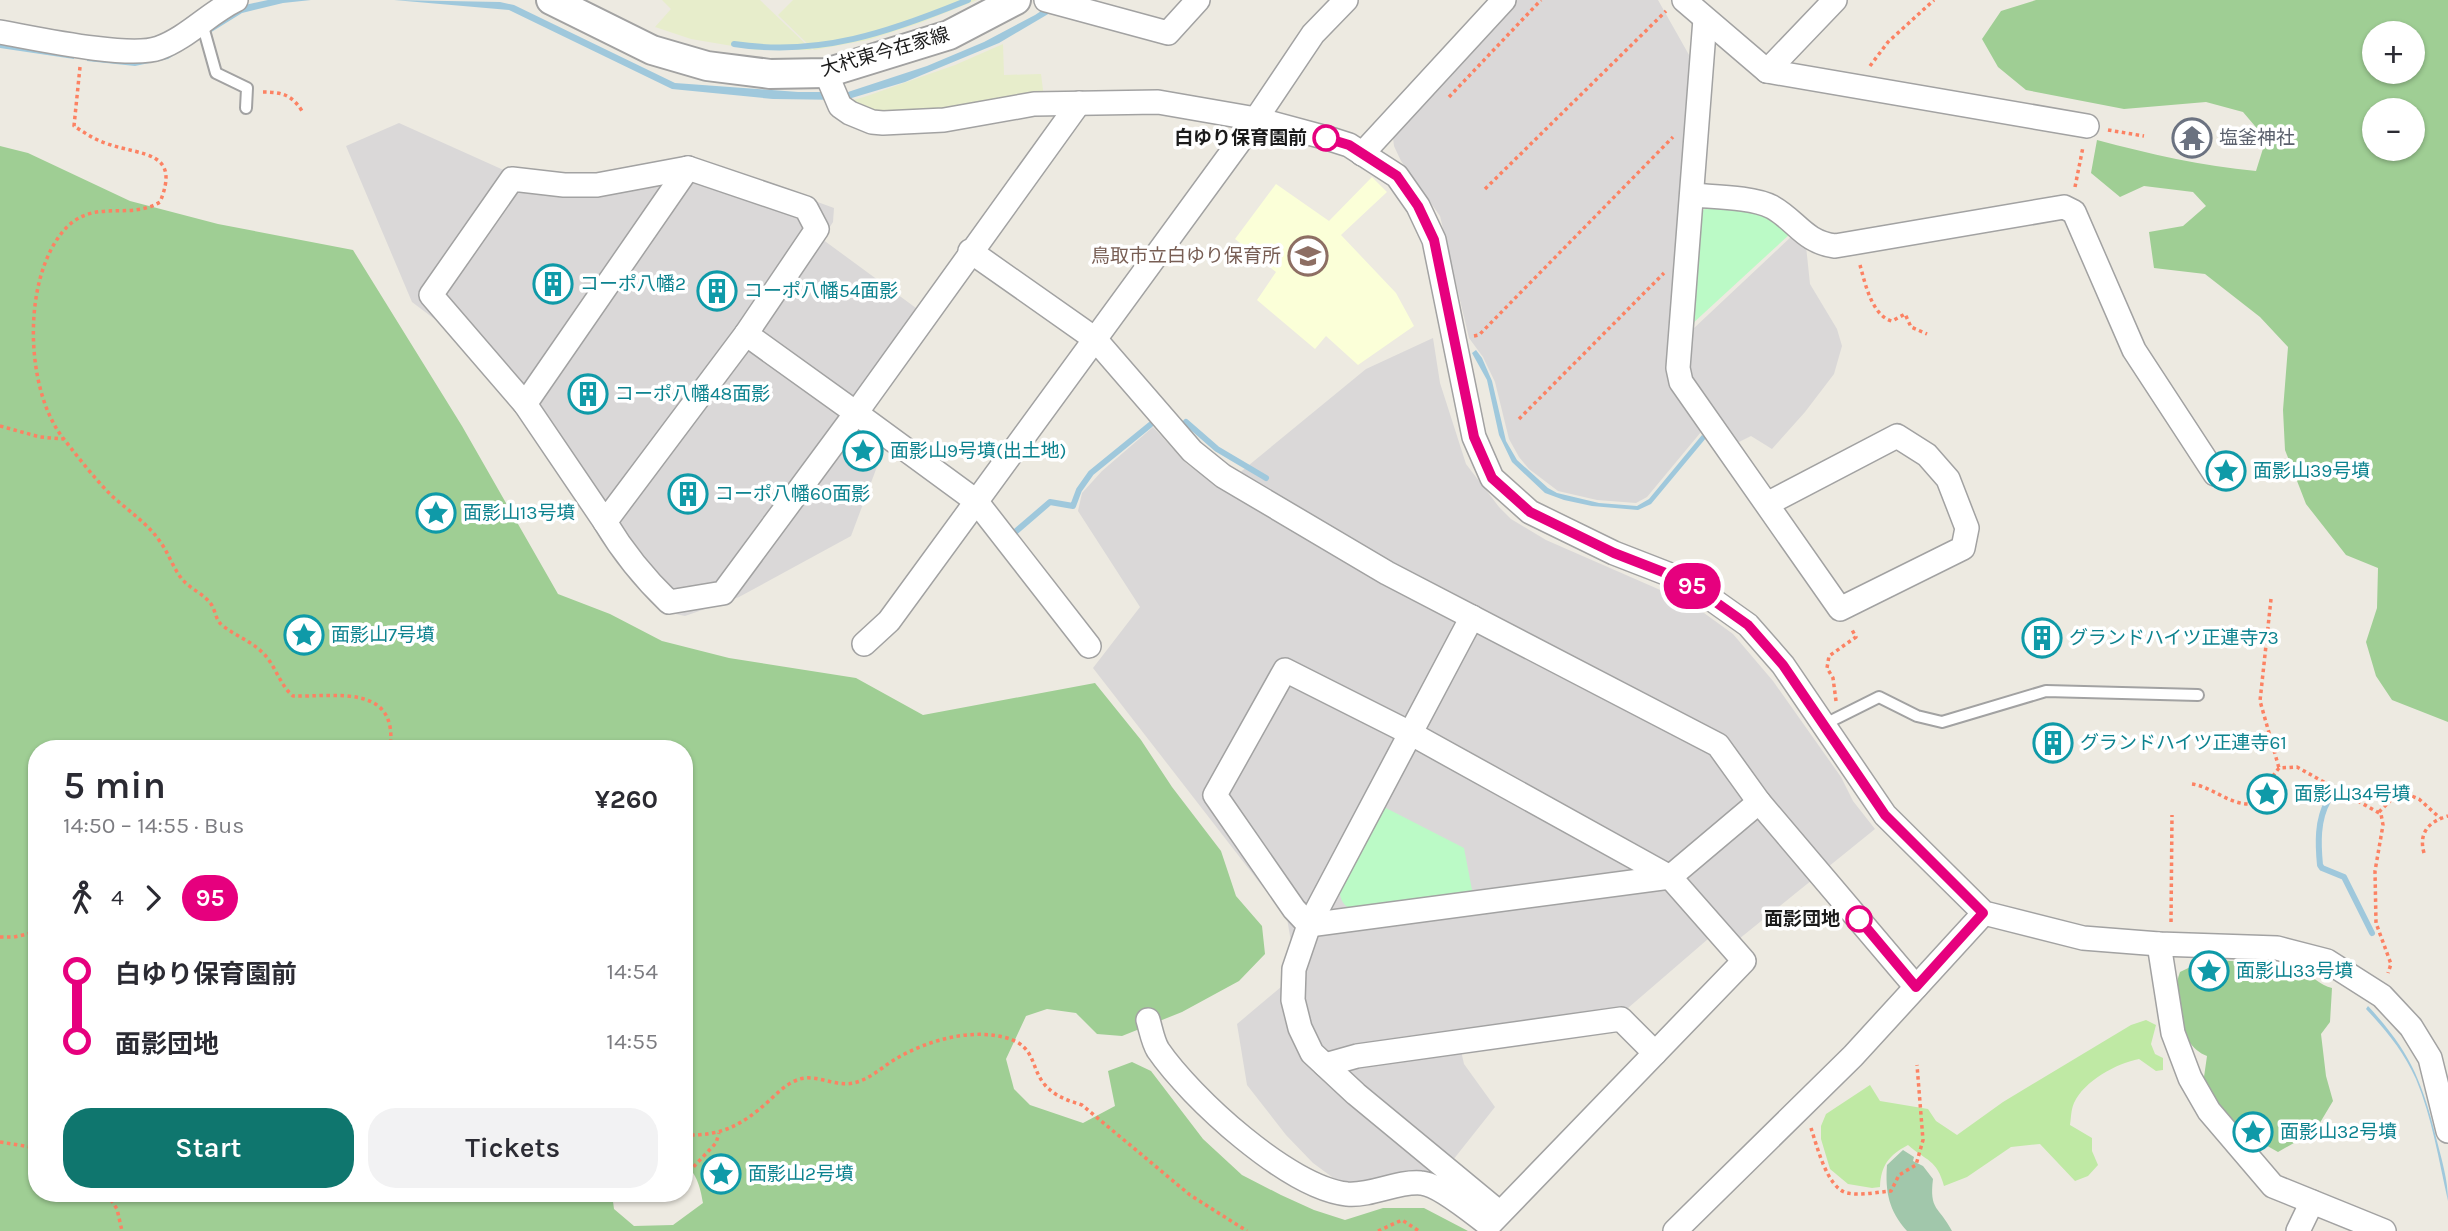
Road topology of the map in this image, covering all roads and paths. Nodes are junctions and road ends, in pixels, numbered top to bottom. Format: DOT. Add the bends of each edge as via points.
graph roads {
  1 [pos="236,0"];
  2 [pos="551,0"];
  3 [pos="1016,0"];
  4 [pos="1046,0"];
  5 [pos="1198,0"];
  6 [pos="1346,0"];
  7 [pos="1504,0"];
  8 [pos="1541,0"];
  9 [pos="1835,0"];
  10 [pos="1934,0"];
  11 [pos="1676,5"];
  12 [pos="1705,19"];
  13 [pos="201,21"];
  14 [pos="0,32"];
  15 [pos="82,46"];
  16 [pos="1767,71"];
  17 [pos="826,73"];
  18 [pos="1857,85"];
  19 [pos="246,92"];
  20 [pos="1449,97"];
  21 [pos="1079,103"];
  22 [pos="246,108"];
  23 [pos="302,111"];
  24 [pos="1699,111"];
  25 [pos="1256,119"];
  26 [pos="2087,126"];
  27 [pos="2144,136"];
  28 [pos="1362,154"];
  29 [pos="688,168"];
  30 [pos="1485,189"];
  31 [pos="1692,195"];
  32 [pos="2071,210"];
  33 [pos="1852,243"];
  34 [pos="1687,249"];
  35 [pos="970,251"];
  36 [pos="746,334"];
  37 [pos="1927,334"];
  38 [pos="1454,337"];
  39 [pos="1094,339"];
  40 [pos="525,404"];
  41 [pos="856,413"];
  42 [pos="1519,419"];
  43 [pos="0,426"];
  44 [pos="64,439"];
  45 [pos="2215,474"];
  46 [pos="976,501"];
  47 [pos="1767,504"];
  48 [pos="605,522"];
  49 [pos="2271,599"];
  50 [pos="1840,609"];
  51 [pos="1472,617"];
  52 [pos="864,644"];
  53 [pos="1089,646"];
  54 [pos="2198,695"];
  55 [pos="1824,725"];
  56 [pos="1410,733"];
  57 [pos="390,740"];
  58 [pos="2278,768"];
  59 [pos="2192,785"];
  60 [pos="1759,802"];
  61 [pos="2379,813"];
  62 [pos="2172,815"];
  63 [pos="2448,816"];
  64 [pos="2440,818"];
  65 [pos="2424,853"];
  66 [pos="1670,877"];
  67 [pos="1983,913"];
  68 [pos="1309,925"];
  69 [pos="28,934"];
  70 [pos="0,937"];
  71 [pos="2165,944"];
  72 [pos="1916,987"];
  73 [pos="2382,996"];
  74 [pos="1147,1020"];
  75 [pos="1655,1053"];
  76 [pos="1325,1065"];
  77 [pos="1917,1065"];
  78 [pos="1803,1104"];
  79 [pos="2448,1130"];
  80 [pos="720,1132"];
  81 [pos="693,1134"];
  82 [pos="0,1142"];
  83 [pos="28,1147"];
  84 [pos="693,1167"];
  85 [pos="112,1202"];
  86 [pos="2312,1202"];
  87 [pos="1500,1213"];
  88 [pos="1380,1230"];
  89 [pos="122,1231"];
  90 [pos="1247,1231"];
  91 [pos="1389,1231"];
  92 [pos="1419,1231"];
  93 [pos="1675,1231"];
  94 [pos="2298,1231"];
  95 [pos="2384,1231"];
  1 -- 13 [label="street"];
  2 -- 17 [label="street, 大杙東今在家線" via="652,50 707,66 771,74"];
  3 -- 17 [label="street, 大杙東今在家線" via="949,35"];
  4 -- 5 [label="street" via="1168,33"];
  6 -- 25 [label="street" via="1314,34"];
  7 -- 28 [label="street"];
  8 -- 20 [label="path"];
  9 -- 16 [label="street"];
  10 -- 18 [label="path" via="1888,42"];
  11 -- 12 [label="street"];
  11 -- 30 [label="path"];
  12 -- 16 [label="street"];
  12 -- 24 [label="street"];
  13 -- 15 [label="street" via="159,48 139,52"];
  13 -- 19 [label="lane" via="216,73 247,88"];
  14 -- 15 [label="street"];
  15 -- 44 [label="path" via="74,126 97,141 159,159 166,170 166,188 160,202 144,210 87,213 68,226 45,261 33,310 36,358 49,414"];
  16 -- 18 [label="street"];
  17 -- 21 [label="street" via="840,106 883,123 944,120 1034,104"];
  18 -- 26 [label="street"];
  19 -- 22 [label="lane"];
  19 -- 23 [label="path" via="290,96"];
  21 -- 25 [label="street" via="1158,102"];
  21 -- 35 [label="street"];
  24 -- 31 [label="street"];
  24 -- 38 [label="path" via="1479,335"];
  25 -- 28 [label="street" via="1349,145"];
  25 -- 39 [label="street"];
  26 -- 27 [label="path"];
  26 -- 32 [label="path"];
  28 -- 38 [label="street" via="1397,176 1418,206 1434,240"];
  29 -- 36 [label="street" via="806,208 817,229"];
  29 -- 40 [label="street"];
  29 -- 40 [label="street" via="597,185 512,179 431,295"];
  31 -- 33 [label="street" via="1769,206 1820,244"];
  31 -- 34 [label="street"];
  32 -- 33 [label="street" via="2064,207"];
  32 -- 45 [label="street" via="2134,350"];
  33 -- 37 [label="path" via="1868,292 1886,320 1905,314 1911,327"];
  34 -- 42 [label="path"];
  34 -- 47 [label="street" via="1678,368 1682,382"];
  35 -- 39 [label="street"];
  35 -- 41 [label="street"];
  36 -- 41 [label="street"];
  36 -- 48 [label="street"];
  38 -- 55 [label="street" via="1474,437 1492,478 1530,512 1614,553 1686,581 1748,625 1783,665"];
  39 -- 46 [label="street"];
  39 -- 51 [label="street" via="1192,451 1223,477"];
  40 -- 48 [label="street"];
  41 -- 46 [label="street"];
  41 -- 48 [label="street" via="723,593 669,602 621,548"];
  43 -- 44 [label="path"];
  44 -- 57 [label="path" via="111,495 148,526 183,580 211,604 216,619 273,665 286,690 293,696 328,694 373,702 390,721"];
  46 -- 52 [label="street" via="889,621"];
  46 -- 53 [label="street"];
  47 -- 50 [label="street"];
  47 -- 50 [label="street" via="1896,436 1927,455 1948,478 1967,527 1963,548"];
  49 -- 58 [label="path" via="2260,701"];
  50 -- 55 [label="path" via="1856,637 1829,656 1827,668 1836,697"];
  51 -- 56 [label="street"];
  51 -- 60 [label="street" via="1718,745"];
  54 -- 55 [label="lane" via="2046,691 1942,722 1917,716 1879,697"];
  55 -- 67 [label="street" via="1885,815"];
  56 -- 66 [label="street"];
  56 -- 68 [label="street"];
  56 -- 68 [label="street" via="1285,670 1215,795"];
  58 -- 59 [label="path" via="2251,804"];
  58 -- 61 [label="path" via="2297,766"];
  60 -- 66 [label="street"];
  60 -- 72 [label="street"];
  61 -- 64 [label="path" via="2402,792 2419,799"];
  61 -- 73 [label="path" via="2383,825 2375,871 2376,923 2391,964"];
  62 -- 71 [label="path"];
  63 -- 64 [label="path"];
  64 -- 65 [label="path" via="2427,827"];
  66 -- 68 [label="street"];
  66 -- 75 [label="street" via="1744,961"];
  67 -- 71 [label="street" via="2083,938"];
  67 -- 72 [label="street"];
  68 -- 76 [label="street" via="1294,969 1293,1000 1312,1053"];
  69 -- 70 [label="path"];
  71 -- 73 [label="street" via="2277,948 2327,961"];
  71 -- 86 [label="street" via="2173,1033 2190,1078 2209,1111 2273,1186"];
  72 -- 78 [label="street"];
  73 -- 79 [label="street" via="2411,1027 2430,1058"];
  74 -- 87 [label="street" via="1157,1048 1231,1128 1313,1184 1346,1194 1422,1183 1489,1225"];
  75 -- 76 [label="street" via="1621,1019 1357,1056"];
  75 -- 87 [label="street"];
  76 -- 87 [label="street"];
  77 -- 78 [label="path" via="1923,1140 1916,1165 1899,1175 1891,1191 1859,1194 1836,1187"];
  78 -- 93 [label="street"];
  80 -- 81 [label="path"];
  80 -- 84 [label="path"];
  80 -- 90 [label="path" via="750,1118 799,1079 854,1083 898,1057 943,1040 977,1035 1007,1038 1031,1053 1043,1083 1055,1095 1082,1105 1181,1188"];
  82 -- 83 [label="path"];
  85 -- 89 [label="path"];
  86 -- 94 [label="street"];
  86 -- 95 [label="street"];
  88 -- 91 [label="path"];
  88 -- 92 [label="path" via="1402,1220"];
}
